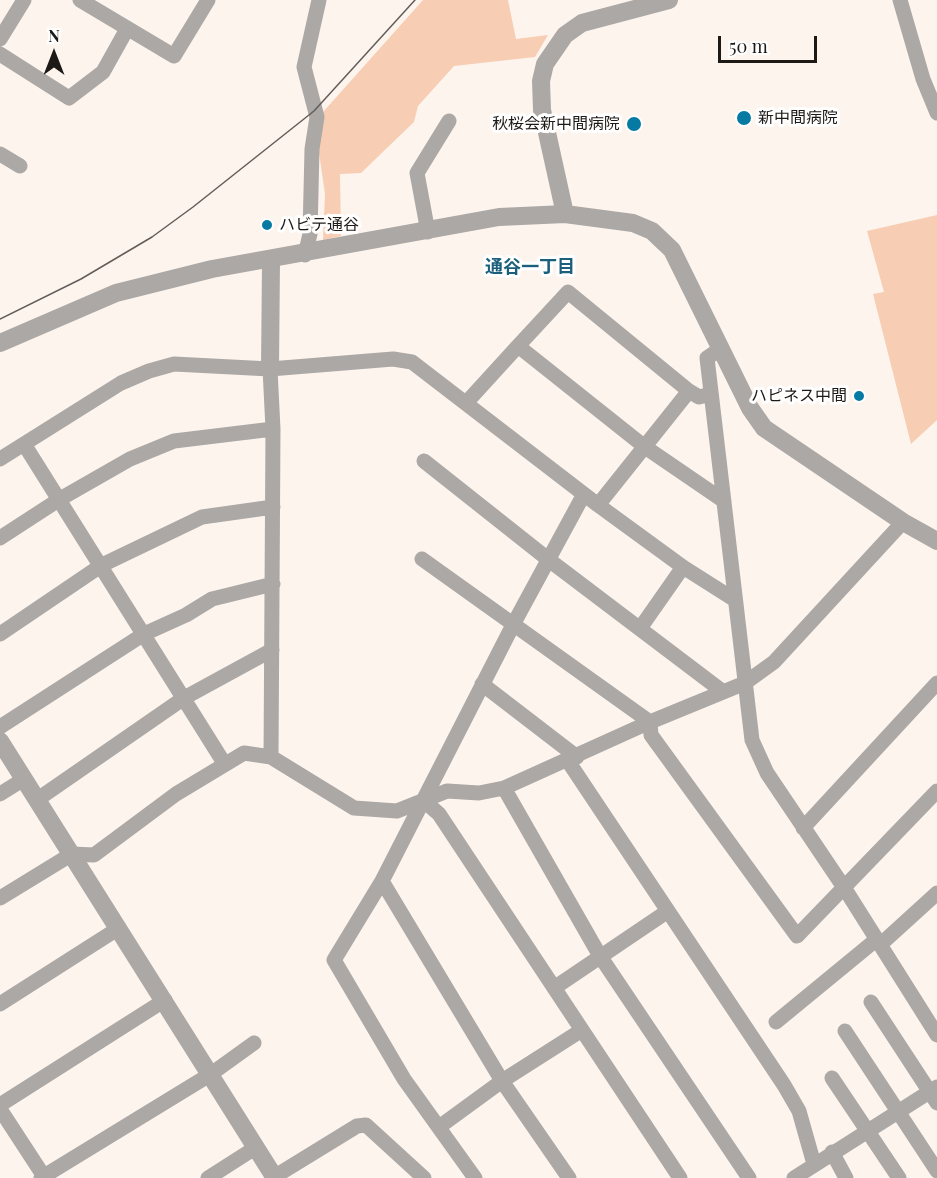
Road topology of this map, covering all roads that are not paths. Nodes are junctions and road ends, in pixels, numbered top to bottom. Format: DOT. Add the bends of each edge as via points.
graph roads {
  1 [pos="24,0"];
  2 [pos="80,0"];
  3 [pos="208,0"];
  4 [pos="320,0"];
  5 [pos="669,0"];
  6 [pos="900,0"];
  7 [pos="636,4"];
  8 [pos="127,29"];
  9 [pos="0,39"];
  10 [pos="0,54"];
  11 [pos="937,113"];
  12 [pos="449,121"];
  13 [pos="0,154"];
  14 [pos="20,166"];
  15 [pos="565,214"];
  16 [pos="428,232"];
  17 [pos="305,255"];
  18 [pos="271,261"];
  19 [pos="0,343"];
  20 [pos="518,346"];
  21 [pos="720,349"];
  22 [pos="270,369"];
  23 [pos="689,391"];
  24 [pos="711,393"];
  25 [pos="466,403"];
  26 [pos="273,429"];
  27 [pos="24,444"];
  28 [pos="645,447"];
  29 [pos="0,459"];
  30 [pos="424,461"];
  31 [pos="584,494"];
  32 [pos="60,499"];
  33 [pos="724,501"];
  34 [pos="598,505"];
  35 [pos="273,507"];
  36 [pos="903,522"];
  37 [pos="0,537"];
  38 [pos="937,542"];
  39 [pos="422,559"];
  40 [pos="549,560"];
  41 [pos="102,566"];
  42 [pos="683,567"];
  43 [pos="273,584"];
  44 [pos="735,600"];
  45 [pos="514,623"];
  46 [pos="641,627"];
  47 [pos="0,634"];
  48 [pos="144,634"];
  49 [pos="272,650"];
  50 [pos="745,683"];
  51 [pos="483,684"];
  52 [pos="937,684"];
  53 [pos="722,691"];
  54 [pos="184,698"];
  55 [pos="650,722"];
  56 [pos="0,727"];
  57 [pos="0,741"];
  58 [pos="272,757"];
  59 [pos="573,759"];
  60 [pos="224,763"];
  61 [pos="24,779"];
  62 [pos="504,788"];
  63 [pos="937,791"];
  64 [pos="0,794"];
  65 [pos="38,799"];
  66 [pos="423,800"];
  67 [pos="803,828"];
  68 [pos="72,854"];
  69 [pos="382,881"];
  70 [pos="845,889"];
  71 [pos="936,897"];
  72 [pos="0,898"];
  73 [pos="668,911"];
  74 [pos="119,928"];
  75 [pos="879,941"];
  76 [pos="600,956"];
  77 [pos="554,988"];
  78 [pos="165,1000"];
  79 [pos="871,1002"];
  80 [pos="0,1004"];
  81 [pos="776,1022"];
  82 [pos="582,1030"];
  83 [pos="845,1030"];
  84 [pos="937,1035"];
  85 [pos="254,1043"];
  86 [pos="211,1074"];
  87 [pos="832,1078"];
  88 [pos="502,1081"];
  89 [pos="935,1094"];
  90 [pos="0,1107"];
  91 [pos="898,1112"];
  92 [pos="439,1127"];
  93 [pos="867,1131"];
  94 [pos="255,1148"];
  95 [pos="832,1152"];
  96 [pos="814,1164"];
  97 [pos="937,1172"];
  98 [pos="43,1177"];
  99 [pos="208,1178"];
  100 [pos="275,1178"];
  101 [pos="424,1178"];
  102 [pos="475,1178"];
  103 [pos="569,1178"];
  104 [pos="680,1178"];
  105 [pos="749,1178"];
  106 [pos="794,1178"];
  107 [pos="846,1178"];
  108 [pos="898,1178"];
  1 -- 9 [label="street"];
  2 -- 8 [label="street"];
  3 -- 8 [label="street" via="174,56"];
  4 -- 17 [label="street" via="304,67 317,117 312,149 310,234"];
  5 -- 7 [label="street"];
  6 -- 11 [label="street" via="922,79"];
  7 -- 15 [label="street" via="582,23 560,41 545,64 542,110"];
  8 -- 10 [label="street" via="103,72 69,98"];
  12 -- 16 [label="street" via="417,173"];
  13 -- 14 [label="street"];
  15 -- 16 [label="street" via="499,217"];
  15 -- 21 [label="street" via="633,223 652,231 672,250"];
  16 -- 17 [label="street"];
  17 -- 18 [label="street"];
  18 -- 19 [label="street" via="172,278 116,293"];
  18 -- 22 [label="street"];
  20 -- 23 [label="street" via="568,292"];
  20 -- 25 [label="street"];
  20 -- 28 [label="street"];
  21 -- 24 [label="street" via="707,358"];
  21 -- 36 [label="street" via="764,428"];
  22 -- 25 [label="street" via="393,359 412,362"];
  22 -- 26 [label="street"];
  22 -- 27 [label="street" via="174,364 149,371 121,383"];
  23 -- 24 [label="street" via="699,397"];
  23 -- 28 [label="street"];
  24 -- 33 [label="street"];
  25 -- 31 [label="street"];
  26 -- 32 [label="street" via="174,441 130,459"];
  26 -- 35 [label="street"];
  27 -- 29 [label="street"];
  27 -- 32 [label="street"];
  28 -- 33 [label="street"];
  28 -- 34 [label="street"];
  30 -- 40 [label="street"];
  31 -- 34 [label="street"];
  31 -- 40 [label="street"];
  32 -- 37 [label="street"];
  32 -- 41 [label="street"];
  33 -- 44 [label="street"];
  34 -- 42 [label="street"];
  35 -- 41 [label="street" via="202,517"];
  35 -- 43 [label="street"];
  36 -- 38 [label="street"];
  36 -- 50 [label="street" via="774,662"];
  39 -- 45 [label="street"];
  40 -- 45 [label="street"];
  40 -- 46 [label="street"];
  41 -- 47 [label="street"];
  41 -- 48 [label="street"];
  42 -- 44 [label="street"];
  42 -- 46 [label="street"];
  43 -- 48 [label="street" via="212,599"];
  43 -- 49 [label="street"];
  44 -- 50 [label="street"];
  45 -- 51 [label="street"];
  45 -- 55 [label="street"];
  46 -- 53 [label="street"];
  48 -- 54 [label="street"];
  48 -- 56 [label="street"];
  49 -- 54 [label="street"];
  49 -- 58 [label="street"];
  50 -- 53 [label="street"];
  50 -- 67 [label="street" via="752,740"];
  51 -- 59 [label="street"];
  51 -- 66 [label="street"];
  52 -- 67 [label="street"];
  53 -- 55 [label="street"];
  54 -- 60 [label="street"];
  54 -- 65 [label="street"];
  55 -- 59 [label="street"];
  55 -- 70 [label="street" via="651,735 797,936"];
  57 -- 61 [label="street"];
  58 -- 60 [label="street" via="244,753"];
  58 -- 66 [label="street" via="354,808 397,811"];
  59 -- 62 [label="street"];
  59 -- 73 [label="street"];
  60 -- 68 [label="street" via="94,855"];
  61 -- 64 [label="street"];
  61 -- 65 [label="street"];
  62 -- 66 [label="street" via="479,793 447,791"];
  62 -- 76 [label="street"];
  63 -- 70 [label="street"];
  65 -- 68 [label="street"];
  66 -- 69 [label="street"];
  66 -- 77 [label="street" via="439,814"];
  67 -- 70 [label="street"];
  68 -- 72 [label="street"];
  68 -- 74 [label="street"];
  69 -- 88 [label="street"];
  69 -- 92 [label="street" via="334,960 404,1079"];
  70 -- 75 [label="street"];
  71 -- 75 [label="street"];
  73 -- 76 [label="street"];
  73 -- 96 [label="street" via="800,1111"];
  74 -- 78 [label="street"];
  74 -- 80 [label="street"];
  75 -- 81 [label="street"];
  75 -- 84 [label="street"];
  76 -- 77 [label="street"];
  76 -- 105 [label="street"];
  77 -- 82 [label="street"];
  78 -- 86 [label="street"];
  78 -- 90 [label="street"];
  79 -- 89 [label="street"];
  82 -- 88 [label="street"];
  82 -- 104 [label="street"];
  83 -- 91 [label="street"];
  85 -- 86 [label="street"];
  86 -- 94 [label="street"];
  86 -- 98 [label="street"];
  87 -- 93 [label="street"];
  88 -- 92 [label="street"];
  88 -- 103 [label="street"];
  89 -- 91 [label="street"];
  90 -- 98 [label="street"];
  91 -- 93 [label="street"];
  91 -- 97 [label="street"];
  92 -- 102 [label="street"];
  93 -- 95 [label="street"];
  93 -- 108 [label="street"];
  94 -- 99 [label="street"];
  94 -- 100 [label="street"];
  95 -- 96 [label="street"];
  95 -- 107 [label="street"];
  96 -- 106 [label="street"];
  100 -- 101 [label="street" via="357,1126 366,1125"];
}
